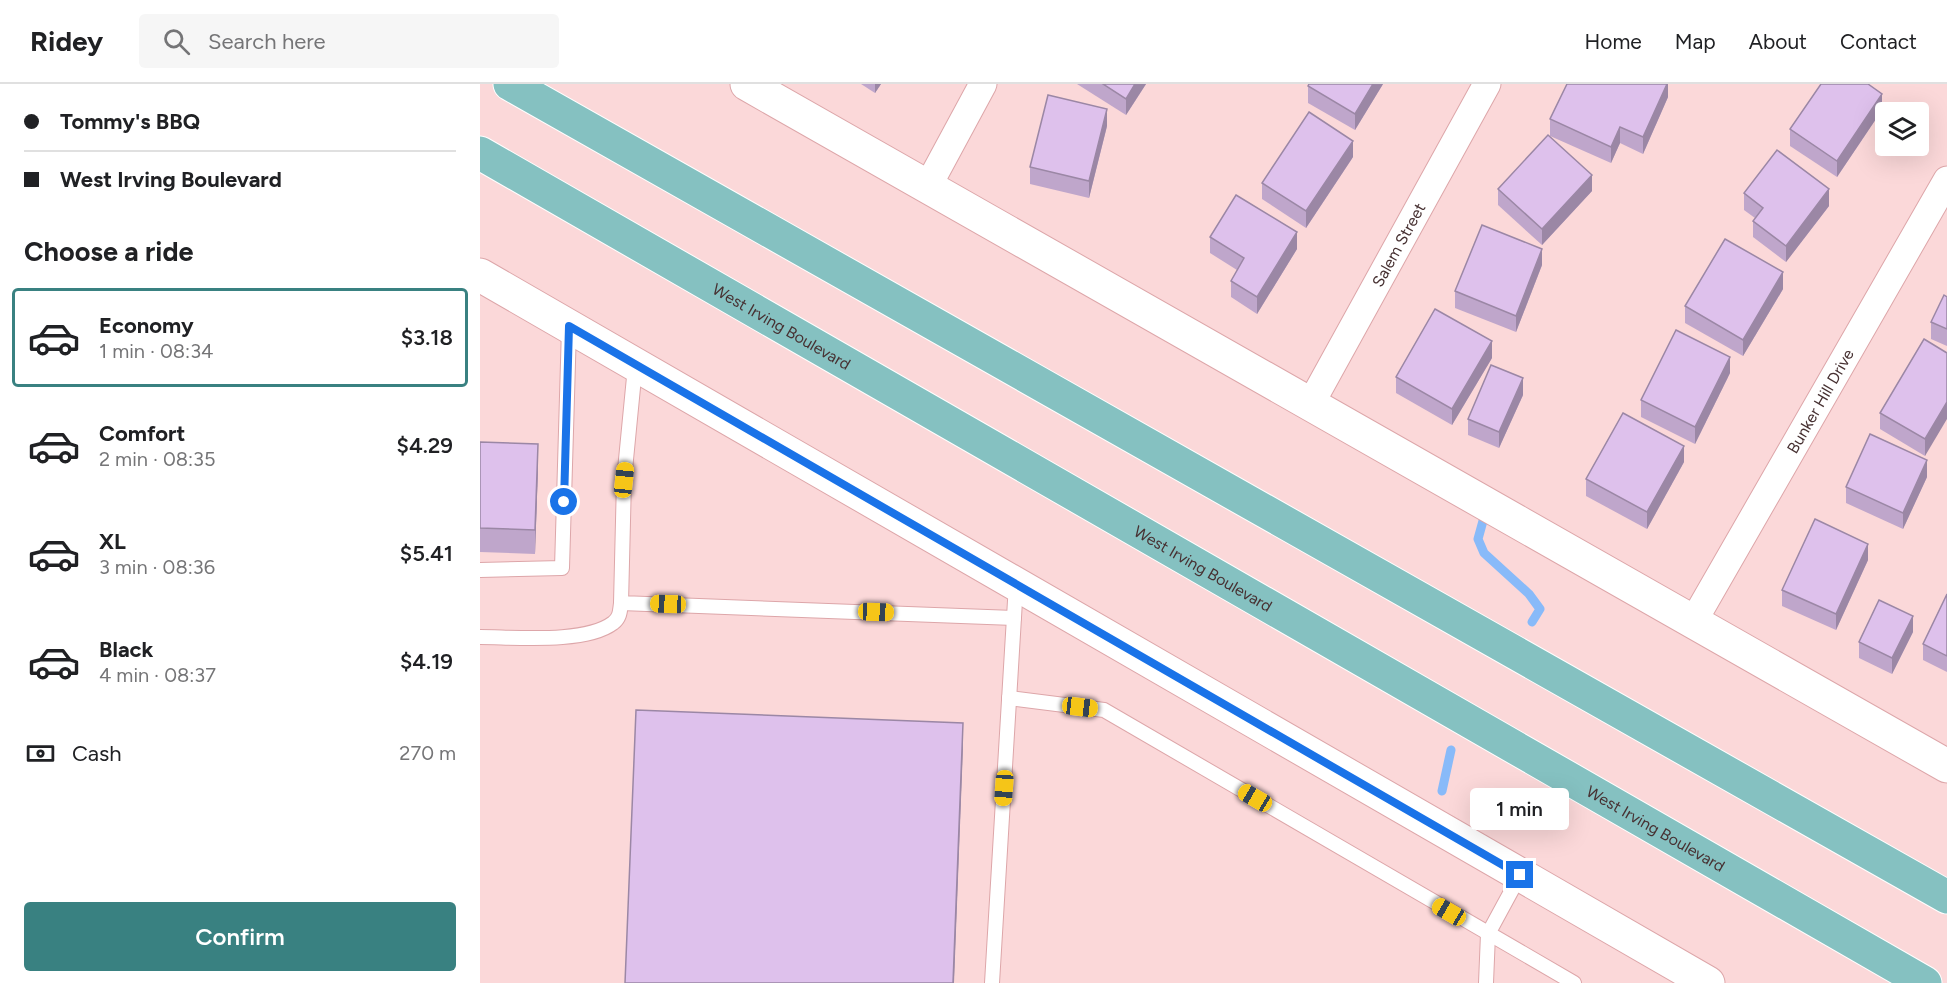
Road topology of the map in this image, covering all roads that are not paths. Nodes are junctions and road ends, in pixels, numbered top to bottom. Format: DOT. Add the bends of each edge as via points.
graph roads {
  1 [pos="510,84"];
  2 [pos="747,84"];
  3 [pos="983,84"];
  4 [pos="1487,84"];
  5 [pos="480,153"];
  6 [pos="1947,180"];
  7 [pos="928,186"];
  8 [pos="480,275"];
  9 [pos="569,326"];
  10 [pos="635,364"];
  11 [pos="1310,405"];
  12 [pos="480,570"];
  13 [pos="1016,584"];
  14 [pos="621,603"];
  15 [pos="1014,618"];
  16 [pos="1693,622"];
  17 [pos="480,637"];
  18 [pos="1009,698"];
  19 [pos="1947,765"];
  20 [pos="1520,875"];
  21 [pos="1947,897"];
  22 [pos="1488,934"];
  23 [pos="992,983"];
  24 [pos="1486,983"];
  25 [pos="1574,983"];
  26 [pos="1708,983"];
  27 [pos="1926,983"];
  1 -- 21 [label="main road"];
  2 -- 7 [label="street"];
  3 -- 7 [label="street"];
  4 -- 11 [label="street, Salem Street"];
  5 -- 27 [label="main road, West Irving Boulevard"];
  6 -- 16 [label="street, Bunker Hill Drive"];
  7 -- 11 [label="street"];
  8 -- 9 [label="street"];
  9 -- 10 [label="street"];
  9 -- 12 [label="lane" via="562,568"];
  10 -- 13 [label="street"];
  10 -- 14 [label="lane" via="624,480"];
  11 -- 16 [label="street"];
  13 -- 15 [label="lane"];
  13 -- 20 [label="street"];
  14 -- 15 [label="lane"];
  14 -- 17 [label="lane" via="620,615 613,623 592,633"];
  15 -- 18 [label="lane"];
  16 -- 19 [label="street"];
  18 -- 22 [label="lane" via="1104,710"];
  18 -- 23 [label="lane"];
  20 -- 22 [label="lane"];
  20 -- 26 [label="street"];
  22 -- 24 [label="lane"];
  22 -- 25 [label="lane"];
}
